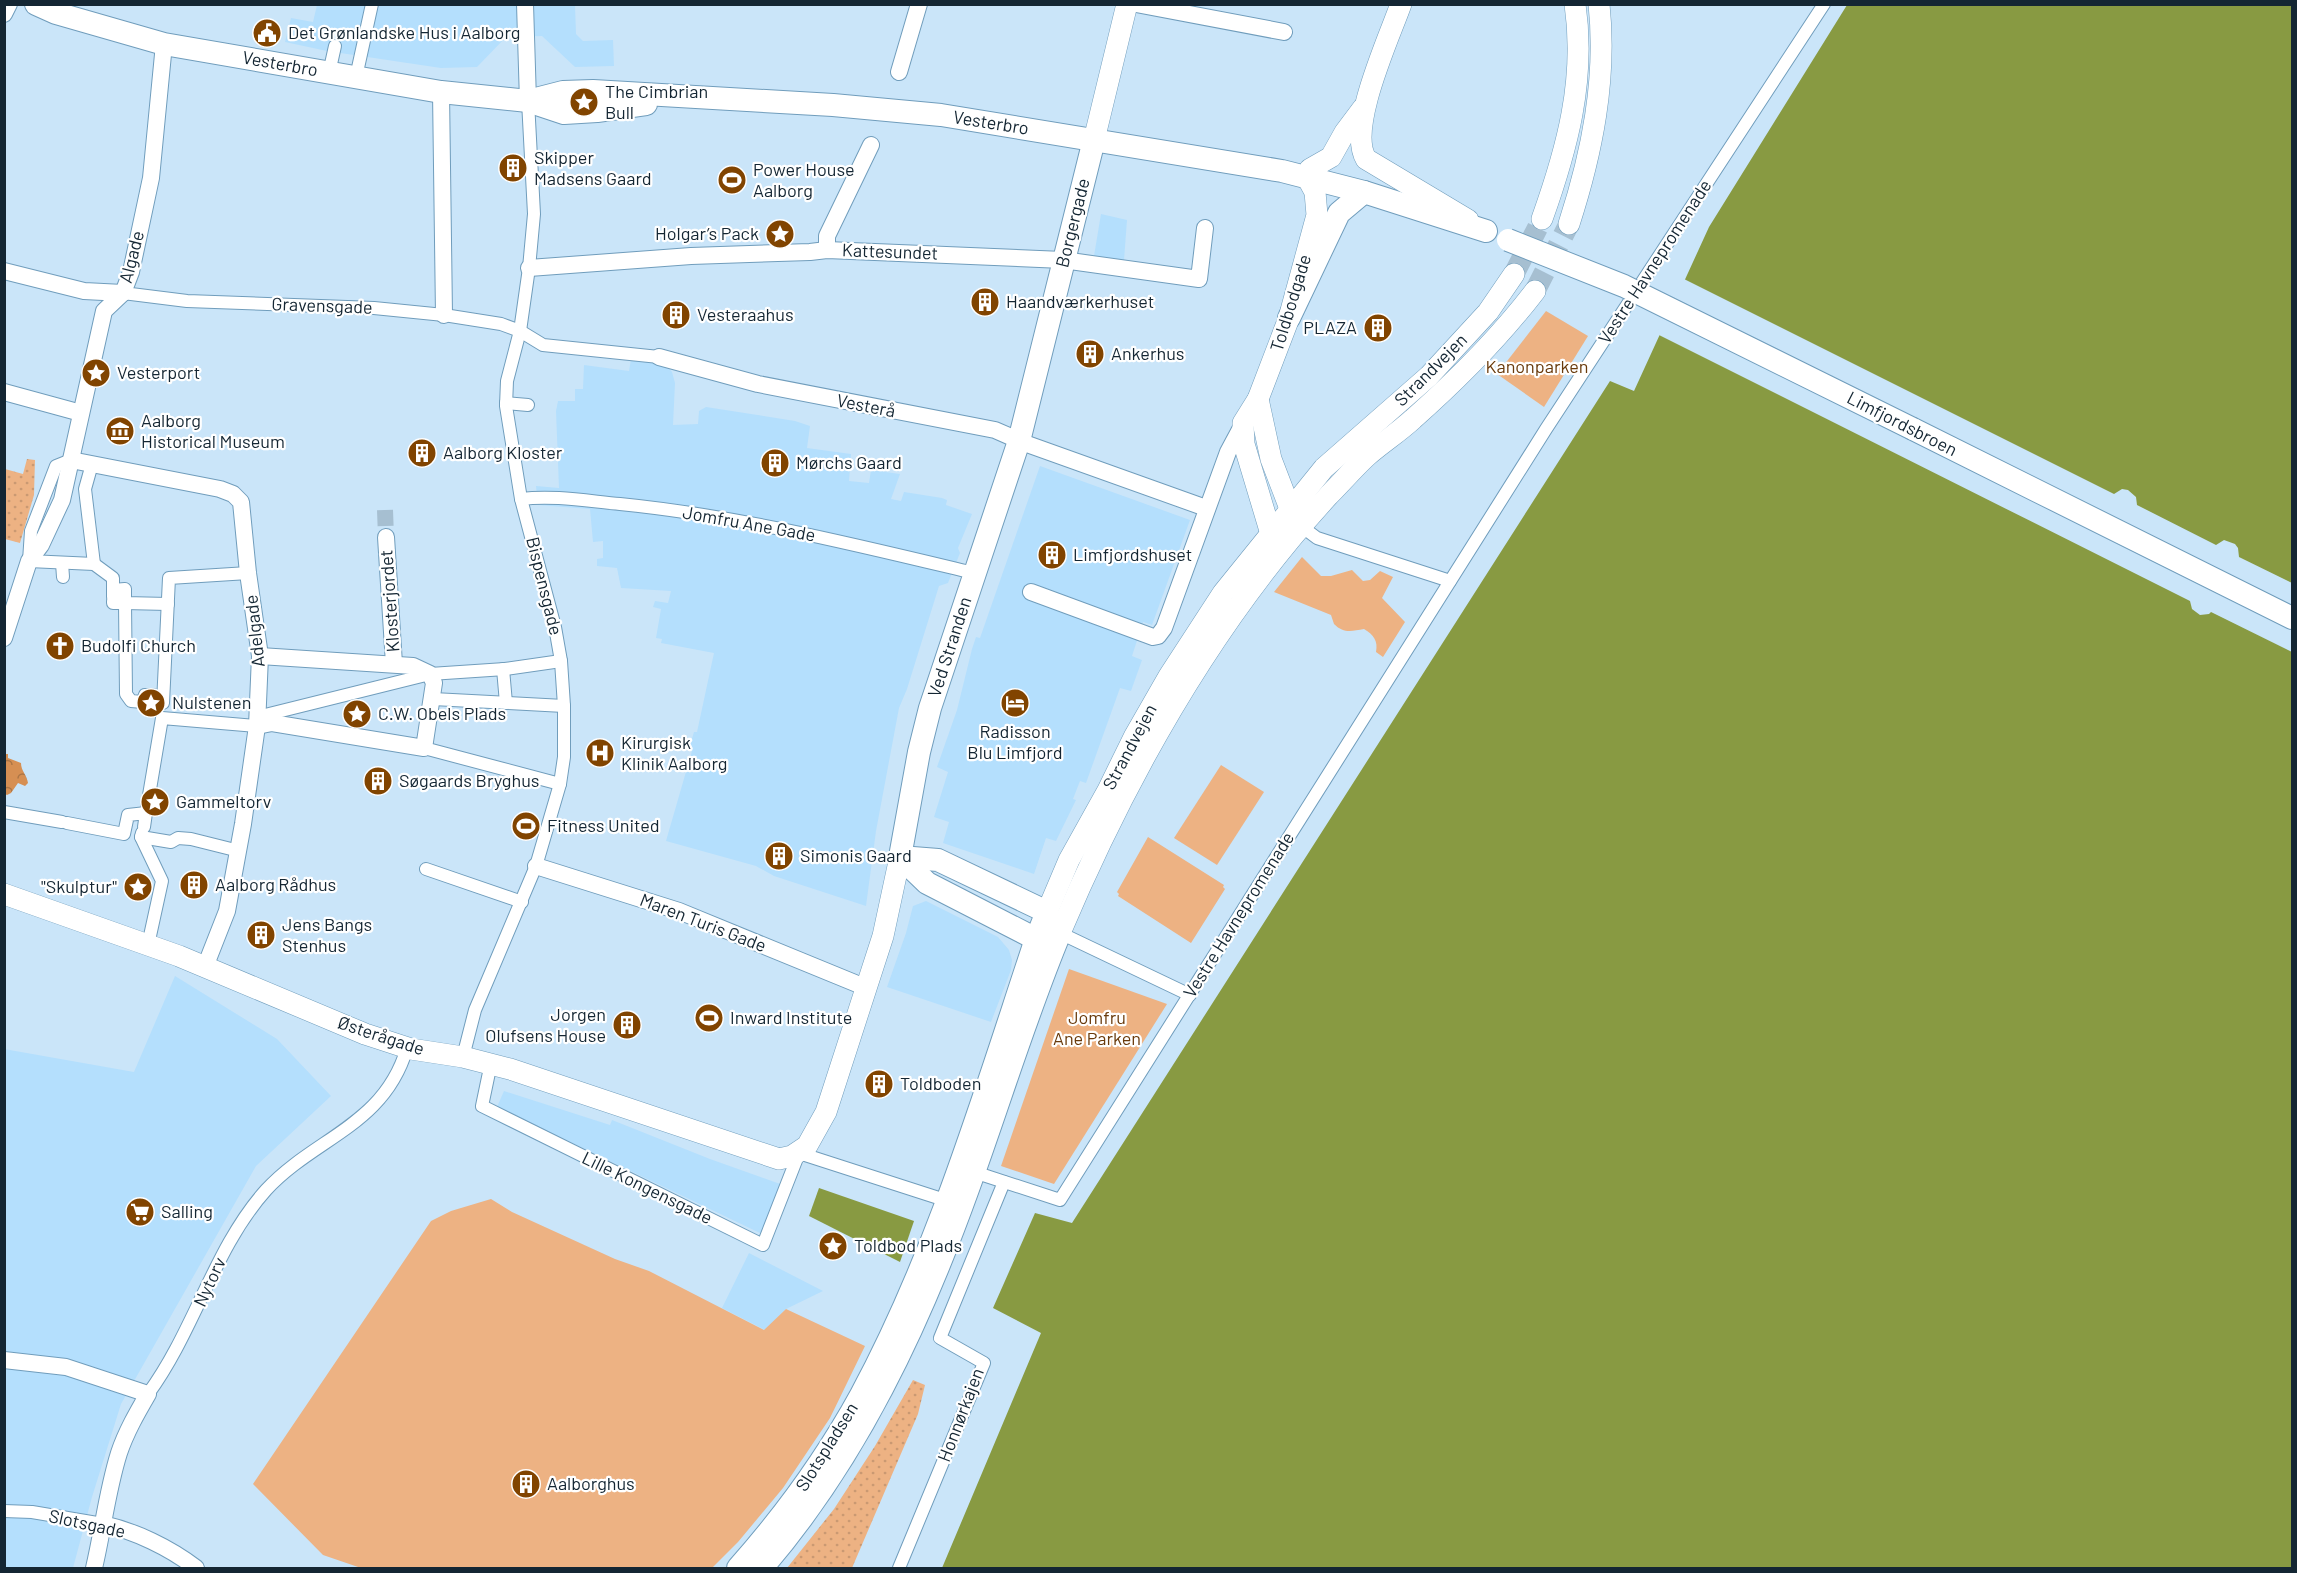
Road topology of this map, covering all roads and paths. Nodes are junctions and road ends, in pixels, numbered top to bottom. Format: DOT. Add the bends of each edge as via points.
graph roads {
  1 [pos="9,4"];
  2 [pos="36,4"];
  3 [pos="66,4"];
  4 [pos="372,4"];
  5 [pos="525,4"];
  6 [pos="919,4"];
  7 [pos="1127,4"];
  8 [pos="1136,4"];
  9 [pos="1401,4"];
  10 [pos="1575,4"];
  11 [pos="1599,4"];
  12 [pos="1824,4"];
  13 [pos="4,14"];
  14 [pos="120,31"];
  15 [pos="1284,32"];
  16 [pos="164,44"];
  17 [pos="335,46"];
  18 [pos="899,72"];
  19 [pos="329,73"];
  20 [pos="356,77"];
  21 [pos="441,92"];
  22 [pos="528,102"];
  23 [pos="1365,105"];
  24 [pos="1094,140"];
  25 [pos="871,145"];
  26 [pos="1309,174"];
  27 [pos="1364,192"];
  28 [pos="1542,219"];
  29 [pos="1569,224"];
  30 [pos="1205,228"];
  31 [pos="1486,231"];
  32 [pos="1508,240"];
  33 [pos="827,250"];
  34 [pos="1064,260"];
  35 [pos="529,268"];
  36 [pos="4,271"];
  37 [pos="1514,274"];
  38 [pos="1535,291"];
  39 [pos="123,293"];
  40 [pos="444,315"];
  41 [pos="1289,318"];
  42 [pos="520,331"];
  43 [pos="659,357"];
  44 [pos="4,392"];
  45 [pos="1258,399"];
  46 [pos="506,403"];
  47 [pos="528,405"];
  48 [pos="81,413"];
  49 [pos="1243,423"];
  50 [pos="1019,441"];
  51 [pos="71,460"];
  52 [pos="92,464"];
  53 [pos="520,499"];
  54 [pos="1206,508"];
  55 [pos="1296,518"];
  56 [pos="1271,534"];
  57 [pos="386,537"];
  58 [pos="29,561"];
  59 [pos="63,563"];
  60 [pos="94,564"];
  61 [pos="248,573"];
  62 [pos="974,573"];
  63 [pos="63,577"];
  64 [pos="1450,581"];
  65 [pos="1031,592"];
  66 [pos="117,596"];
  67 [pos="168,604"];
  68 [pos="2292,618"];
  69 [pos="4,638"];
  70 [pos="260,656"];
  71 [pos="561,661"];
  72 [pos="394,664"];
  73 [pos="503,669"];
  74 [pos="430,674"];
  75 [pos="433,699"];
  76 [pos="506,702"];
  77 [pos="564,706"];
  78 [pos="257,722"];
  79 [pos="424,748"];
  80 [pos="560,784"];
  81 [pos="4,812"];
  82 [pos="146,813"];
  83 [pos="143,832"];
  84 [pos="238,851"];
  85 [pos="900,857"];
  86 [pos="536,866"];
  87 [pos="426,868"];
  88 [pos="4,894"];
  89 [pos="522,902"];
  90 [pos="1047,912"];
  91 [pos="1060,933"];
  92 [pos="1036,939"];
  93 [pos="148,945"];
  94 [pos="205,966"];
  95 [pos="867,988"];
  96 [pos="1190,995"];
  97 [pos="407,1048"];
  98 [pos="463,1057"];
  99 [pos="491,1063"];
  100 [pos="799,1153"];
  101 [pos="974,1172"];
  102 [pos="1004,1182"];
  103 [pos="954,1203"];
  104 [pos="906,1319"];
  105 [pos="4,1360"];
  106 [pos="148,1394"];
  107 [pos="4,1511"];
  108 [pos="104,1524"];
  109 [pos="93,1569"];
  110 [pos="196,1569"];
  111 [pos="738,1569"];
  112 [pos="762,1569"];
  113 [pos="900,1569"];
  1 -- 13 [label="street"];
  2 -- 14 [label="main road, Vesterbro" via="56,14"];
  3 -- 14 [label="main road, Vesterbro"];
  4 -- 20 [label="street"];
  5 -- 22 [label="street"];
  6 -- 18 [label="street"];
  7 -- 24 [label="street, Borgergade"];
  8 -- 15 [label="street"];
  9 -- 23 [label="street"];
  10 -- 28 [label="street" via="1578,60 1571,129"];
  11 -- 29 [label="street" via="1602,69 1595,123"];
  12 -- 64 [label="street, Vestre Havnepromenade"];
  14 -- 16 [label="main road, Vesterbro"];
  16 -- 19 [label="main road, Vesterbro"];
  16 -- 39 [label="street, Algade" via="151,178"];
  17 -- 19 [label="street"];
  19 -- 20 [label="main road, Vesterbro"];
  20 -- 21 [label="main road, Vesterbro"];
  21 -- 22 [label="main road, Vesterbro"];
  21 -- 40 [label="street"];
  22 -- 24 [label="main road, Vesterbro" via="563,92 593,91 807,103 941,115"];
  22 -- 35 [label="street, Bispensgade" via="534,214"];
  23 -- 26 [label="street" via="1331,157"];
  23 -- 31 [label="street" via="1361,145 1366,159"];
  24 -- 26 [label="main road, Vesterbro"];
  24 -- 34 [label="main road, Borgergade"];
  25 -- 33 [label="street" via="827,236"];
  26 -- 27 [label="main road, Vesterbro"];
  26 -- 31 [label="main road, Vesterbro" via="1366,182"];
  26 -- 41 [label="street, Toldbodgade" via="1317,215"];
  27 -- 31 [label="main road, Vesterbro"];
  27 -- 41 [label="main road" via="1339,213"];
  30 -- 34 [label="street, Kattesundet" via="1199,279"];
  31 -- 32 [label="main road, Vesterbro"];
  32 -- 68 [label="main road, Limfjordsbroen, bridge" via="1624,286"];
  33 -- 34 [label="street, Kattesundet"];
  33 -- 35 [label="street, Kattesundet"];
  34 -- 50 [label="main road, Borgergade"];
  35 -- 42 [label="street, Bispensgade"];
  36 -- 39 [label="street" via="84,291"];
  37 -- 55 [label="street, Strandvejen" via="1488,312 1430,376 1324,468"];
  38 -- 55 [label="street, Strandvejen" via="1478,357 1412,420"];
  39 -- 40 [label="street, Gravensgade" via="186,301 374,308"];
  39 -- 48 [label="street, Algade" via="104,311"];
  40 -- 42 [label="street, Gravensgade"];
  41 -- 45 [label="street, Toldbodgade"];
  42 -- 43 [label="street, Vesterå" via="543,345"];
  42 -- 46 [label="street, Bispensgade" via="507,381"];
  43 -- 50 [label="street, Vesterå" via="758,384 995,430"];
  44 -- 48 [label="street"];
  45 -- 49 [label="street, Toldbodgade"];
  45 -- 55 [label="street" via="1266,443"];
  46 -- 47 [label="street"];
  46 -- 53 [label="street, Bispensgade"];
  48 -- 51 [label="street, Algade"];
  49 -- 54 [label="street, Toldbodgade"];
  49 -- 56 [label="street" via="1244,444"];
  50 -- 54 [label="street, Vesterå"];
  50 -- 62 [label="main road, Ved Stranden"];
  51 -- 52 [label="street, Adelgade"];
  51 -- 58 [label="street, Algade" via="62,500"];
  52 -- 60 [label="street" via="86,489"];
  52 -- 61 [label="street, Adelgade" via="233,494 241,502"];
  53 -- 62 [label="street, Jomfru Ane Gade" via="541,496 632,505 746,522"];
  53 -- 71 [label="street, Bispensgade" via="547,591"];
  54 -- 65 [label="street" via="1158,636 1153,638"];
  55 -- 56 [label="street, Strandvejen"];
  55 -- 64 [label="street" via="1317,538"];
  55 -- 91 [label="street, Strandvejen" via="1184,689 1116,808"];
  56 -- 90 [label="street, Strandvejen" via="1223,593 1163,687 1069,860"];
  57 -- 72 [label="street, Klosterjordet"];
  58 -- 59 [label="street"];
  58 -- 69 [label="street, Algade"];
  59 -- 60 [label="street"];
  59 -- 63 [label="street"];
  60 -- 66 [label="street" via="113,579"];
  61 -- 67 [label="street" via="169,578"];
  61 -- 70 [label="street, Adelgade"];
  62 -- 85 [label="main road, Ved Stranden" via="930,708"];
  64 -- 96 [label="street, Vestre Havnepromenade"];
  66 -- 67 [label="street"];
  66 -- 67 [label="street" via="126,694 131,701 143,702 146,696 153,695 156,702 163,702"];
  70 -- 72 [label="street"];
  70 -- 78 [label="street, Adelgade"];
  71 -- 73 [label="street"];
  71 -- 77 [label="street, Bispensgade"];
  72 -- 74 [label="street" via="413,666"];
  73 -- 74 [label="street"];
  73 -- 76 [label="street"];
  74 -- 75 [label="street"];
  74 -- 78 [label="street"];
  75 -- 76 [label="street"];
  75 -- 79 [label="street"];
  76 -- 77 [label="street"];
  77 -- 80 [label="street, Bispensgade"];
  78 -- 79 [label="street"];
  78 -- 82 [label="street" via="162,715"];
  78 -- 84 [label="street, Adelgade"];
  79 -- 80 [label="street"];
  80 -- 86 [label="street, Bispensgade"];
  81 -- 82 [label="street" via="124,834 128,815"];
  82 -- 83 [label="street"];
  83 -- 84 [label="street" via="171,842 191,839"];
  83 -- 93 [label="street" via="162,881"];
  84 -- 94 [label="street, Adelgade" via="227,911"];
  85 -- 90 [label="main road" via="938,860"];
  85 -- 92 [label="main road" via="927,883"];
  85 -- 95 [label="street, Ved Stranden"];
  86 -- 89 [label="street, Bispensgade"];
  86 -- 95 [label="street, Maren Turis Gade" via="679,911"];
  87 -- 89 [label="street"];
  88 -- 93 [label="street, Østerågade"];
  89 -- 98 [label="street, Bispensgade" via="475,1010"];
  90 -- 91 [label="main road"];
  90 -- 92 [label="main road, Strandvejen"];
  91 -- 92 [label="main road"];
  91 -- 96 [label="street"];
  91 -- 101 [label="main road, Strandvejen"];
  92 -- 103 [label="main road, Strandvejen" via="978,1111"];
  93 -- 94 [label="street, Østerågade"];
  94 -- 97 [label="street, Østerågade"];
  95 -- 100 [label="street, Ved Stranden" via="826,1112 814,1137"];
  96 -- 102 [label="street, Vestre Havnepromenade" via="1060,1200"];
  97 -- 98 [label="street, Østerågade"];
  97 -- 106 [label="street, Nytorv" via="387,1088 368,1113 286,1173 242,1218 180,1343"];
  98 -- 99 [label="street, Østerågade"];
  99 -- 100 [label="street, Østerågade" via="773,1158"];
  99 -- 100 [label="street, Lille Kongensgade" via="482,1107 763,1245"];
  100 -- 103 [label="street"];
  101 -- 102 [label="street"];
  101 -- 103 [label="main road, Strandvejen"];
  102 -- 113 [label="street, Honnørkajen" via="940,1338 984,1363"];
  103 -- 104 [label="main road, Strandvejen"];
  104 -- 111 [label="main road, Slotspladsen" via="823,1457"];
  104 -- 112 [label="main road, Slotspladsen" via="877,1400 811,1507"];
  105 -- 106 [label="street" via="66,1366"];
  106 -- 108 [label="street, Nytorv" via="119,1454"];
  107 -- 108 [label="street, Slotsgade"];
  108 -- 109 [label="street, Nytorv"];
  108 -- 110 [label="street, Slotsgade" via="122,1528 181,1557"];
}
